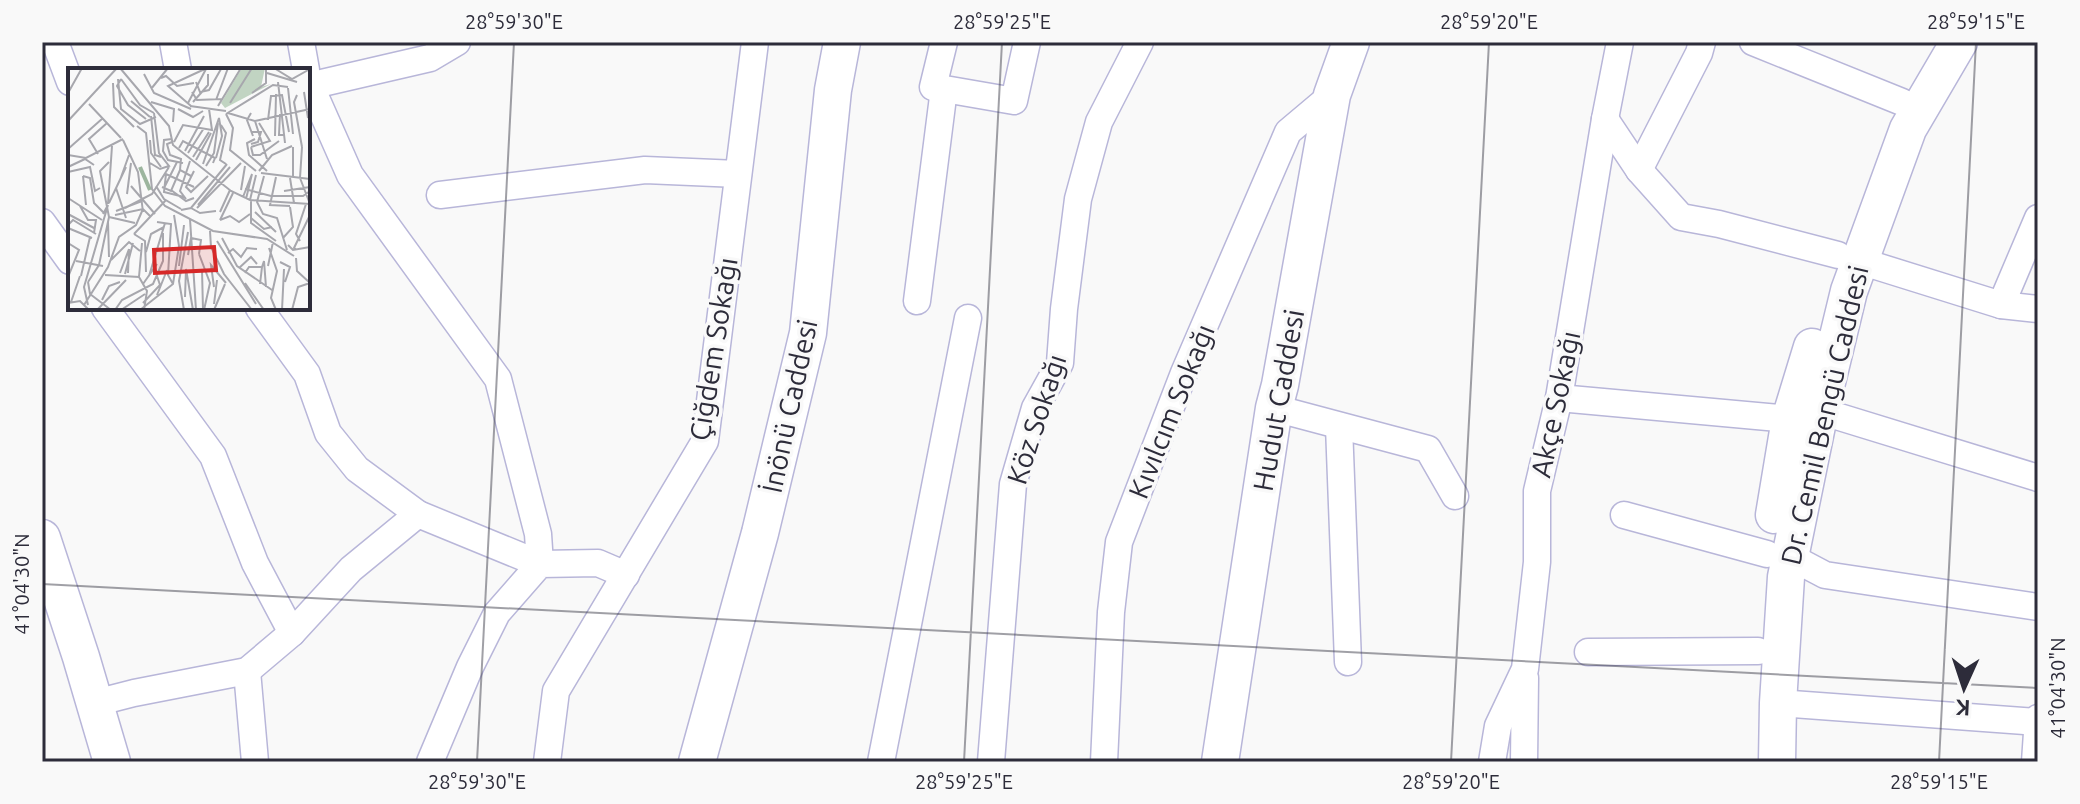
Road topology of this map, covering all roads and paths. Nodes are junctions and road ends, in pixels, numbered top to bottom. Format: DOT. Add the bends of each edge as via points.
graph roads {
  1 [pos="55,42"];
  2 [pos="173,42"];
  3 [pos="301,42"];
  4 [pos="457,42"];
  5 [pos="755,42"];
  6 [pos="842,42"];
  7 [pos="944,42"];
  8 [pos="1027,42"];
  9 [pos="1140,42"];
  10 [pos="1351,42"];
  11 [pos="1620,42"];
  12 [pos="1702,42"];
  13 [pos="1753,42"];
  14 [pos="1934,42"];
  15 [pos="1959,42"];
  16 [pos="178,68"];
  17 [pos="306,68"];
  18 [pos="68,77"];
  19 [pos="310,83"];
  20 [pos="310,87"];
  21 [pos="938,88"];
  22 [pos="1332,95"];
  23 [pos="1902,102"];
  24 [pos="1605,119"];
  25 [pos="1639,170"];
  26 [pos="738,174"];
  27 [pos="440,195"];
  28 [pos="2038,218"];
  29 [pos="42,222"];
  30 [pos="68,258"];
  31 [pos="1849,258"];
  32 [pos="917,301"];
  33 [pos="2001,305"];
  34 [pos="2038,309"];
  35 [pos="106,310"];
  36 [pos="260,310"];
  37 [pos="968,318"];
  38 [pos="1559,398"];
  39 [pos="1274,408"];
  40 [pos="1805,415"];
  41 [pos="1339,426"];
  42 [pos="2038,478"];
  43 [pos="1455,496"];
  44 [pos="418,514"];
  45 [pos="1624,515"];
  46 [pos="42,538"];
  47 [pos="1778,555"];
  48 [pos="540,564"];
  49 [pos="626,575"];
  50 [pos="42,600"];
  51 [pos="2038,607"];
  52 [pos="292,633"];
  53 [pos="1758,651"];
  54 [pos="1588,652"];
  55 [pos="1348,662"];
  56 [pos="1525,669"];
  57 [pos="247,671"];
  58 [pos="95,703"];
  59 [pos="1778,703"];
  60 [pos="2038,720"];
  61 [pos="94,762"];
  62 [pos="112,762"];
  63 [pos="255,762"];
  64 [pos="430,762"];
  65 [pos="547,762"];
  66 [pos="697,762"];
  67 [pos="881,762"];
  68 [pos="991,762"];
  69 [pos="1104,762"];
  70 [pos="1220,762"];
  71 [pos="1492,762"];
  72 [pos="1524,762"];
  73 [pos="1754,762"];
  74 [pos="1777,762"];
  75 [pos="2035,762"];
  1 -- 18 [label="street"];
  2 -- 16 [label="street"];
  3 -- 17 [label="street"];
  4 -- 19 [label="street" via="430,58"];
  5 -- 26 [label="street, Çiğdem Sokağı"];
  6 -- 66 [label="street, İnönü Caddesi" via="808,333"];
  7 -- 21 [label="street"];
  8 -- 21 [label="street" via="1014,101"];
  9 -- 68 [label="street, Köz Sokağı" via="1099,122 1078,199 1060,363 1035,408 1013,484"];
  10 -- 22 [label="street, Hudut Caddesi"];
  11 -- 24 [label="street, Akçe Sokağı"];
  12 -- 25 [label="street"];
  13 -- 23 [label="street"];
  14 -- 23 [label="street, Dr. Cemil Bengü Caddesi"];
  15 -- 31 [label="street, Dr. Cemil Bengü Caddesi" via="1908,129"];
  20 -- 48 [label="street" via="350,175 498,379 538,534"];
  21 -- 32 [label="street"];
  22 -- 39 [label="street, Hudut Caddesi"];
  22 -- 69 [label="street, Kıvılcım Sokağı" via="1288,132 1184,373 1119,542"];
  23 -- 31 [label="street, Dr. Cemil Bengü Caddesi" via="1870,161"];
  24 -- 25 [label="street"];
  24 -- 38 [label="street, Akçe Sokağı"];
  25 -- 31 [label="street" via="1681,217"];
  26 -- 27 [label="street" via="645,170"];
  26 -- 49 [label="street, Çiğdem Sokağı" via="705,441"];
  28 -- 33 [label="street"];
  29 -- 30 [label="street"];
  31 -- 33 [label="street"];
  31 -- 40 [label="street, Dr. Cemil Bengü Caddesi" via="1849,291"];
  33 -- 34 [label="street"];
  35 -- 52 [label="street" via="213,456 255,563"];
  36 -- 44 [label="street" via="307,374 328,433 357,469"];
  37 -- 67 [label="street"];
  38 -- 40 [label="street"];
  38 -- 56 [label="street, Akçe Sokağı" via="1537,491 1537,562"];
  39 -- 41 [label="street"];
  39 -- 70 [label="street, Hudut Caddesi"];
  40 -- 42 [label="street"];
  40 -- 47 [label="street, Dr. Cemil Bengü Caddesi"];
  41 -- 43 [label="street" via="1428,449"];
  41 -- 55 [label="street"];
  44 -- 48 [label="street"];
  44 -- 52 [label="street" via="351,569"];
  45 -- 47 [label="street"];
  46 -- 58 [label="street"];
  47 -- 51 [label="street" via="1825,575"];
  47 -- 53 [label="street, Dr. Cemil Bengü Caddesi"];
  47 -- 59 [label="street, Dr. Cemil Bengü Caddesi" via="1786,577"];
  48 -- 49 [label="street" via="598,563"];
  48 -- 64 [label="street" via="497,613"];
  49 -- 65 [label="street, Çiğdem Sokağı" via="556,691"];
  50 -- 61 [label="street"];
  52 -- 57 [label="street"];
  53 -- 54 [label="street"];
  53 -- 73 [label="street, Dr. Cemil Bengü Caddesi"];
  56 -- 71 [label="street, Akçe Sokağı" via="1498,726"];
  56 -- 72 [label="street"];
  57 -- 58 [label="street"];
  57 -- 63 [label="street"];
  58 -- 62 [label="street"];
  59 -- 60 [label="street"];
  59 -- 74 [label="street, Dr. Cemil Bengü Caddesi"];
  60 -- 75 [label="street"];
}
